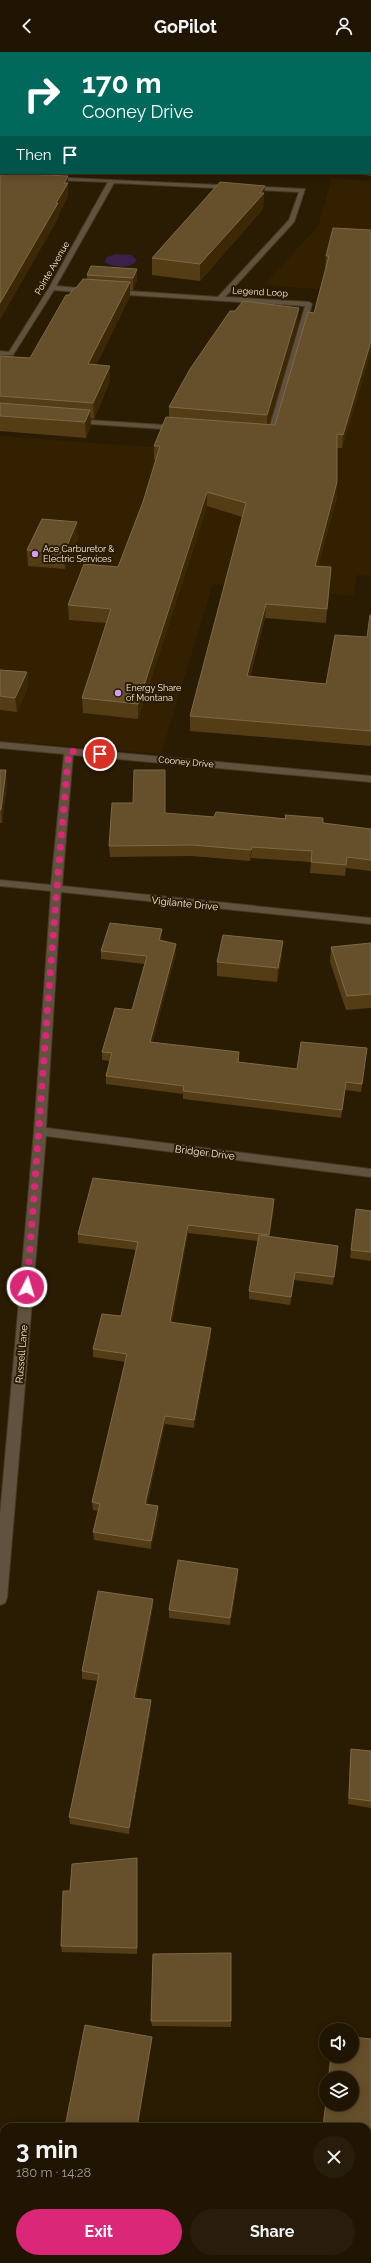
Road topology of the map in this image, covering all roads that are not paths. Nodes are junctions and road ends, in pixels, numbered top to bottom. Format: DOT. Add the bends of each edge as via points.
graph roads {
  1 [pos="45,177"];
  2 [pos="112,181"];
  3 [pos="52,288"];
  4 [pos="98,291"];
  5 [pos="105,292"];
  6 [pos="220,299"];
  7 [pos="0,353"];
  8 [pos="64,420"];
  9 [pos="183,428"];
  10 [pos="255,434"];
  11 [pos="0,745"];
  12 [pos="69,751"];
  13 [pos="371,779"];
  14 [pos="0,883"];
  15 [pos="56,890"];
  16 [pos="371,921"];
  17 [pos="40,1131"];
  18 [pos="371,1172"];
  19 [pos="0,1598"];
  1 -- 2 [label="street, Legend Loop"];
  2 -- 3 [label="street, Pointe Avenue"];
  2 -- 6 [label="street, Legend Loop" via="302,190 292,222"];
  3 -- 4 [label="street"];
  3 -- 7 [label="street, Pointe Avenue" via="11,354"];
  5 -- 6 [label="street"];
  6 -- 10 [label="street, Legend Loop" via="309,304 271,435"];
  8 -- 9 [label="street"];
  11 -- 12 [label="street, Cooney Drive"];
  12 -- 13 [label="street, Cooney Drive"];
  12 -- 15 [label="street, Russell Lane"];
  14 -- 15 [label="street, Vigilante Drive"];
  15 -- 16 [label="street, Vigilante Drive"];
  15 -- 17 [label="street, Russell Lane"];
  17 -- 18 [label="street, Bridger Drive"];
  17 -- 19 [label="street, Russell Lane"];
}
